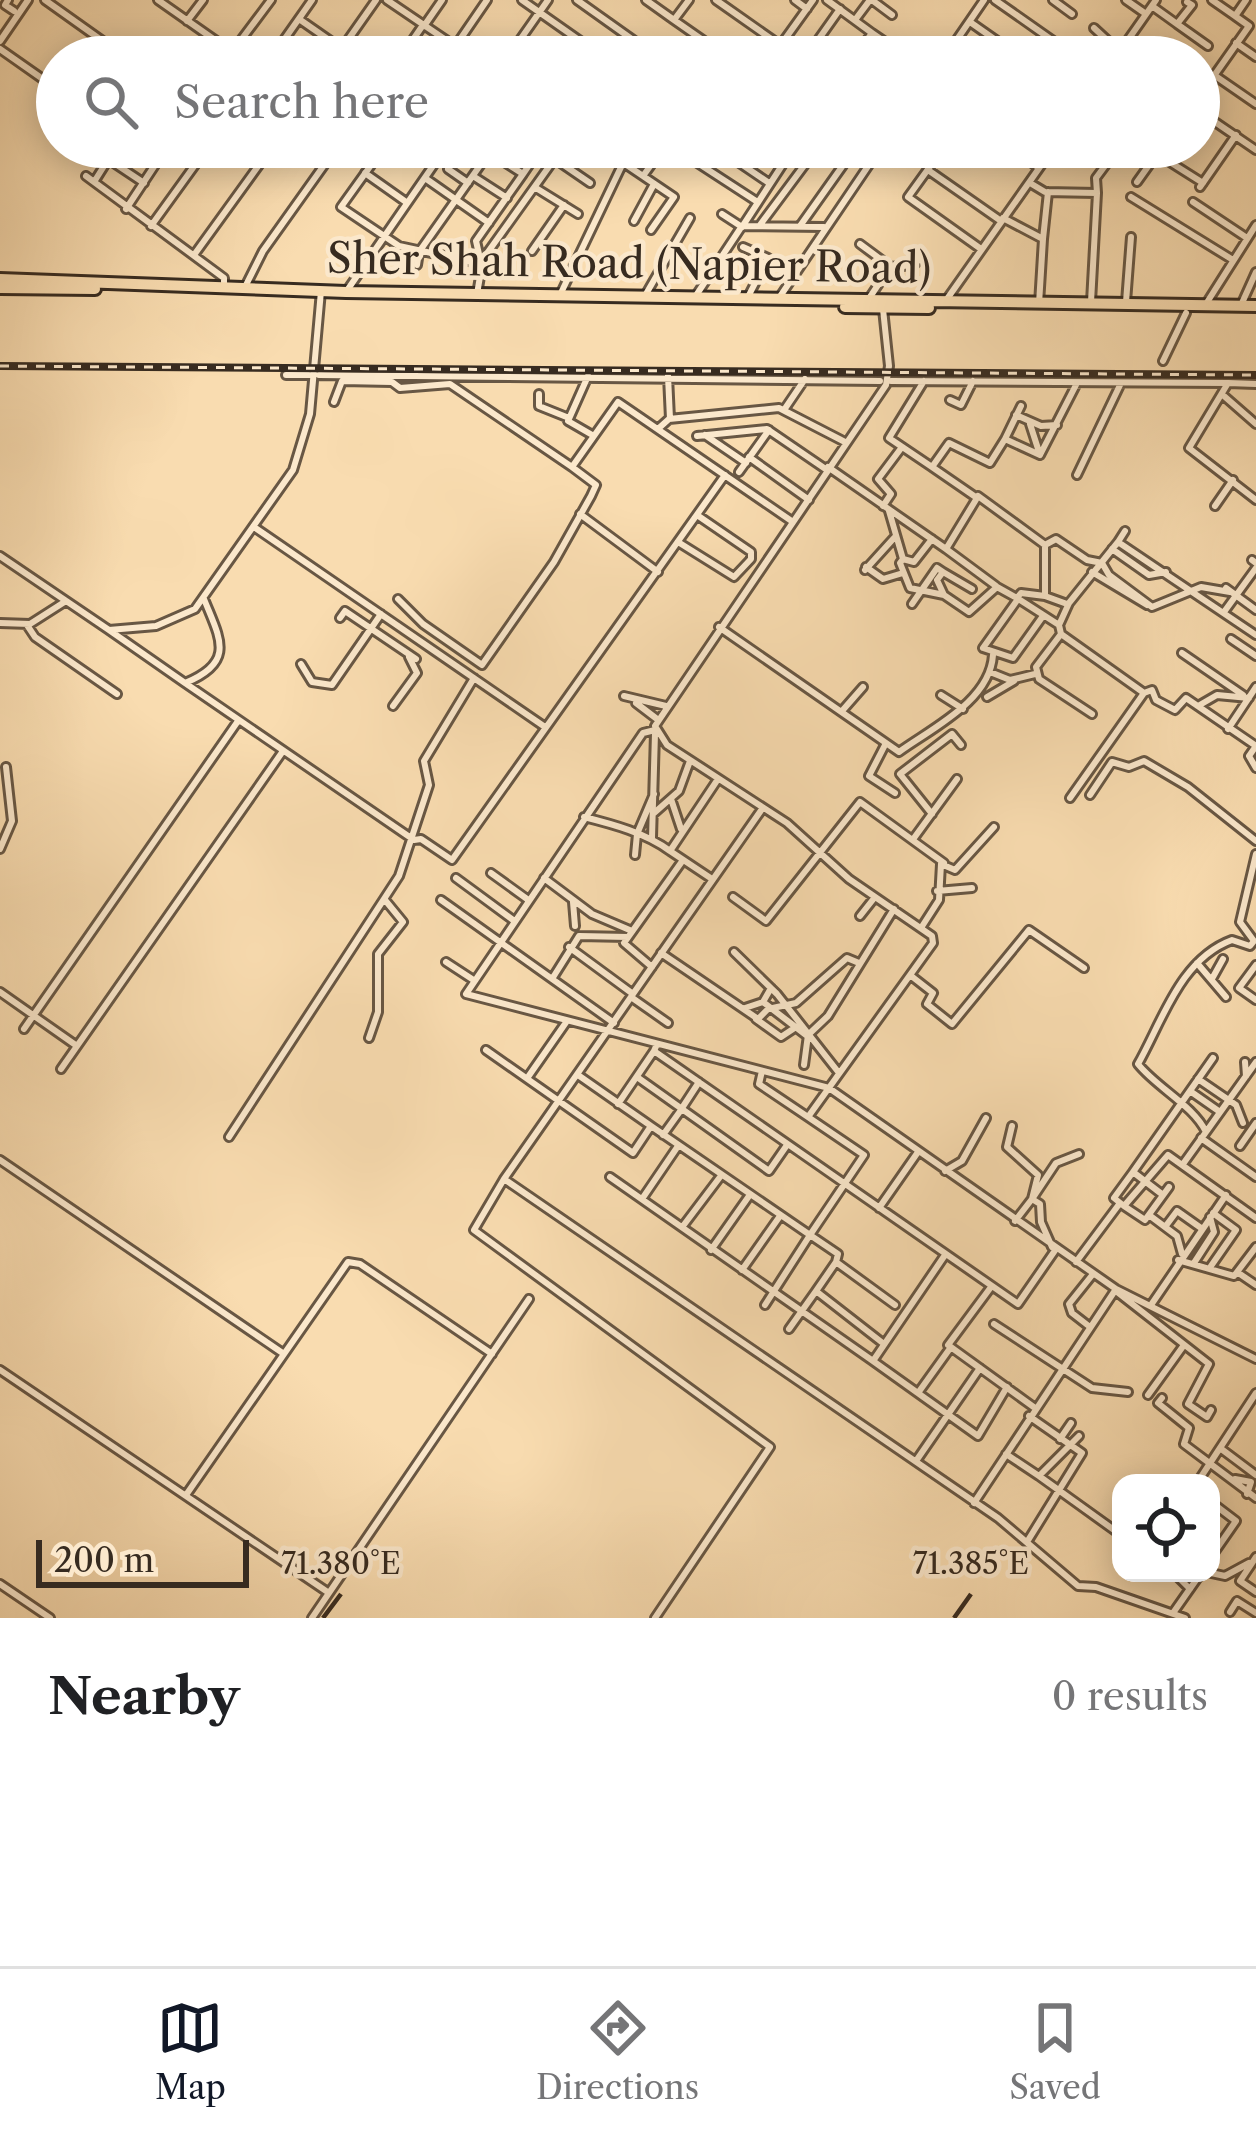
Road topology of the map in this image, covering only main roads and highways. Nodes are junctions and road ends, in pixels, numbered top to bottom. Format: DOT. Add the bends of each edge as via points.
graph roads {
  1 [pos="0,284"];
  2 [pos="175,288"];
  3 [pos="321,294"];
  4 [pos="470,296"];
  5 [pos="559,298"];
  6 [pos="882,304"];
  7 [pos="1256,310"];
  1 -- 2 [label="main road, Sher Shah Road (Napier Road)"];
  2 -- 3 [label="main road, Sher Shah Road (Napier Road)"];
  2 -- 3 [label="main road, Sher Shah Road (Napier Road)"];
  3 -- 4 [label="main road, Sher Shah Road (Napier Road)"];
  3 -- 4 [label="main road, Sher Shah Road (Napier Road)"];
  4 -- 5 [label="main road, Sher Shah Road (Napier Road)"];
  5 -- 6 [label="main road, Sher Shah Road (Napier Road)"];
  5 -- 6 [label="main road, Sher Shah Road (Napier Road)"];
  6 -- 7 [label="main road, Sher Shah Road (Napier Road)"];
  6 -- 7 [label="main road, Sher Shah Road (Napier Road)"];
}
